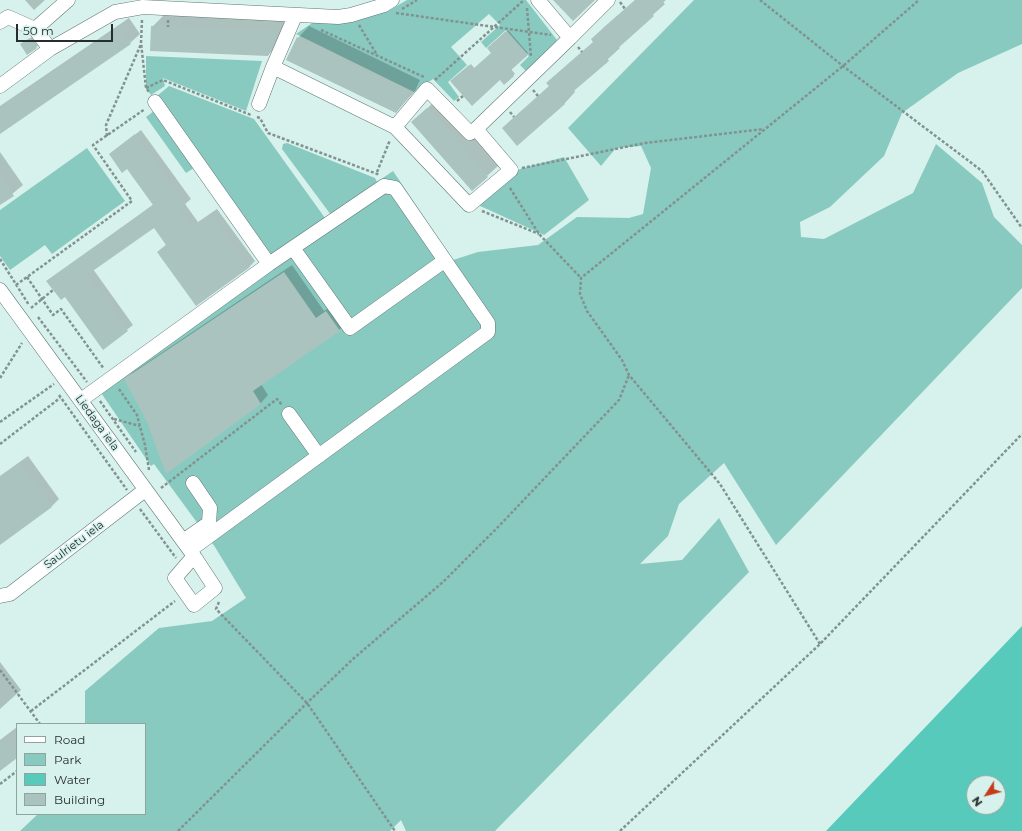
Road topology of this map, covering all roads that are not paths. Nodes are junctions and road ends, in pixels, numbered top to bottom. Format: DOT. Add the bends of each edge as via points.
graph roads {
  1 [pos="68,0"];
  2 [pos="538,0"];
  3 [pos="614,2"];
  4 [pos="176,4"];
  5 [pos="394,6"];
  6 [pos="295,16"];
  7 [pos="0,22"];
  8 [pos="35,29"];
  9 [pos="574,43"];
  10 [pos="50,49"];
  11 [pos="273,67"];
  12 [pos="0,86"];
  13 [pos="155,102"];
  14 [pos="259,104"];
  15 [pos="395,127"];
  16 [pos="476,129"];
  17 [pos="293,248"];
  18 [pos="444,261"];
  19 [pos="269,264"];
  20 [pos="0,290"];
  21 [pos="81,400"];
  22 [pos="288,414"];
  23 [pos="319,456"];
  24 [pos="193,484"];
  25 [pos="145,490"];
  26 [pos="189,549"];
  27 [pos="0,596"];
  1 -- 8 [label="street"];
  2 -- 9 [label="street"];
  3 -- 9 [label="street"];
  4 -- 6 [label="street"];
  4 -- 10 [label="street" via="115,12"];
  5 -- 6 [label="street" via="384,5 351,15"];
  6 -- 11 [label="street"];
  7 -- 8 [label="street" via="8,17"];
  8 -- 10 [label="street"];
  9 -- 16 [label="street" via="533,76"];
  10 -- 12 [label="street"];
  11 -- 14 [label="street"];
  11 -- 15 [label="street"];
  13 -- 19 [label="street"];
  15 -- 16 [label="street" via="431,86 470,133"];
  15 -- 16 [label="street" via="469,205 507,174"];
  17 -- 18 [label="street" via="384,186 395,188"];
  17 -- 18 [label="street" via="350,328"];
  17 -- 19 [label="street"];
  18 -- 23 [label="street" via="488,323 488,332"];
  19 -- 21 [label="street"];
  20 -- 21 [label="street, Liedaga iela"];
  21 -- 25 [label="street, Liedaga iela"];
  22 -- 23 [label="street"];
  23 -- 26 [label="street"];
  24 -- 26 [label="street" via="210,508 209,523"];
  25 -- 26 [label="street, Liedaga iela"];
  25 -- 27 [label="street, Saulrietu iela" via="10,594"];
  26 -- 26 [label="street, Liedaga iela" via="215,588 194,605 175,578 184,568"];
}
